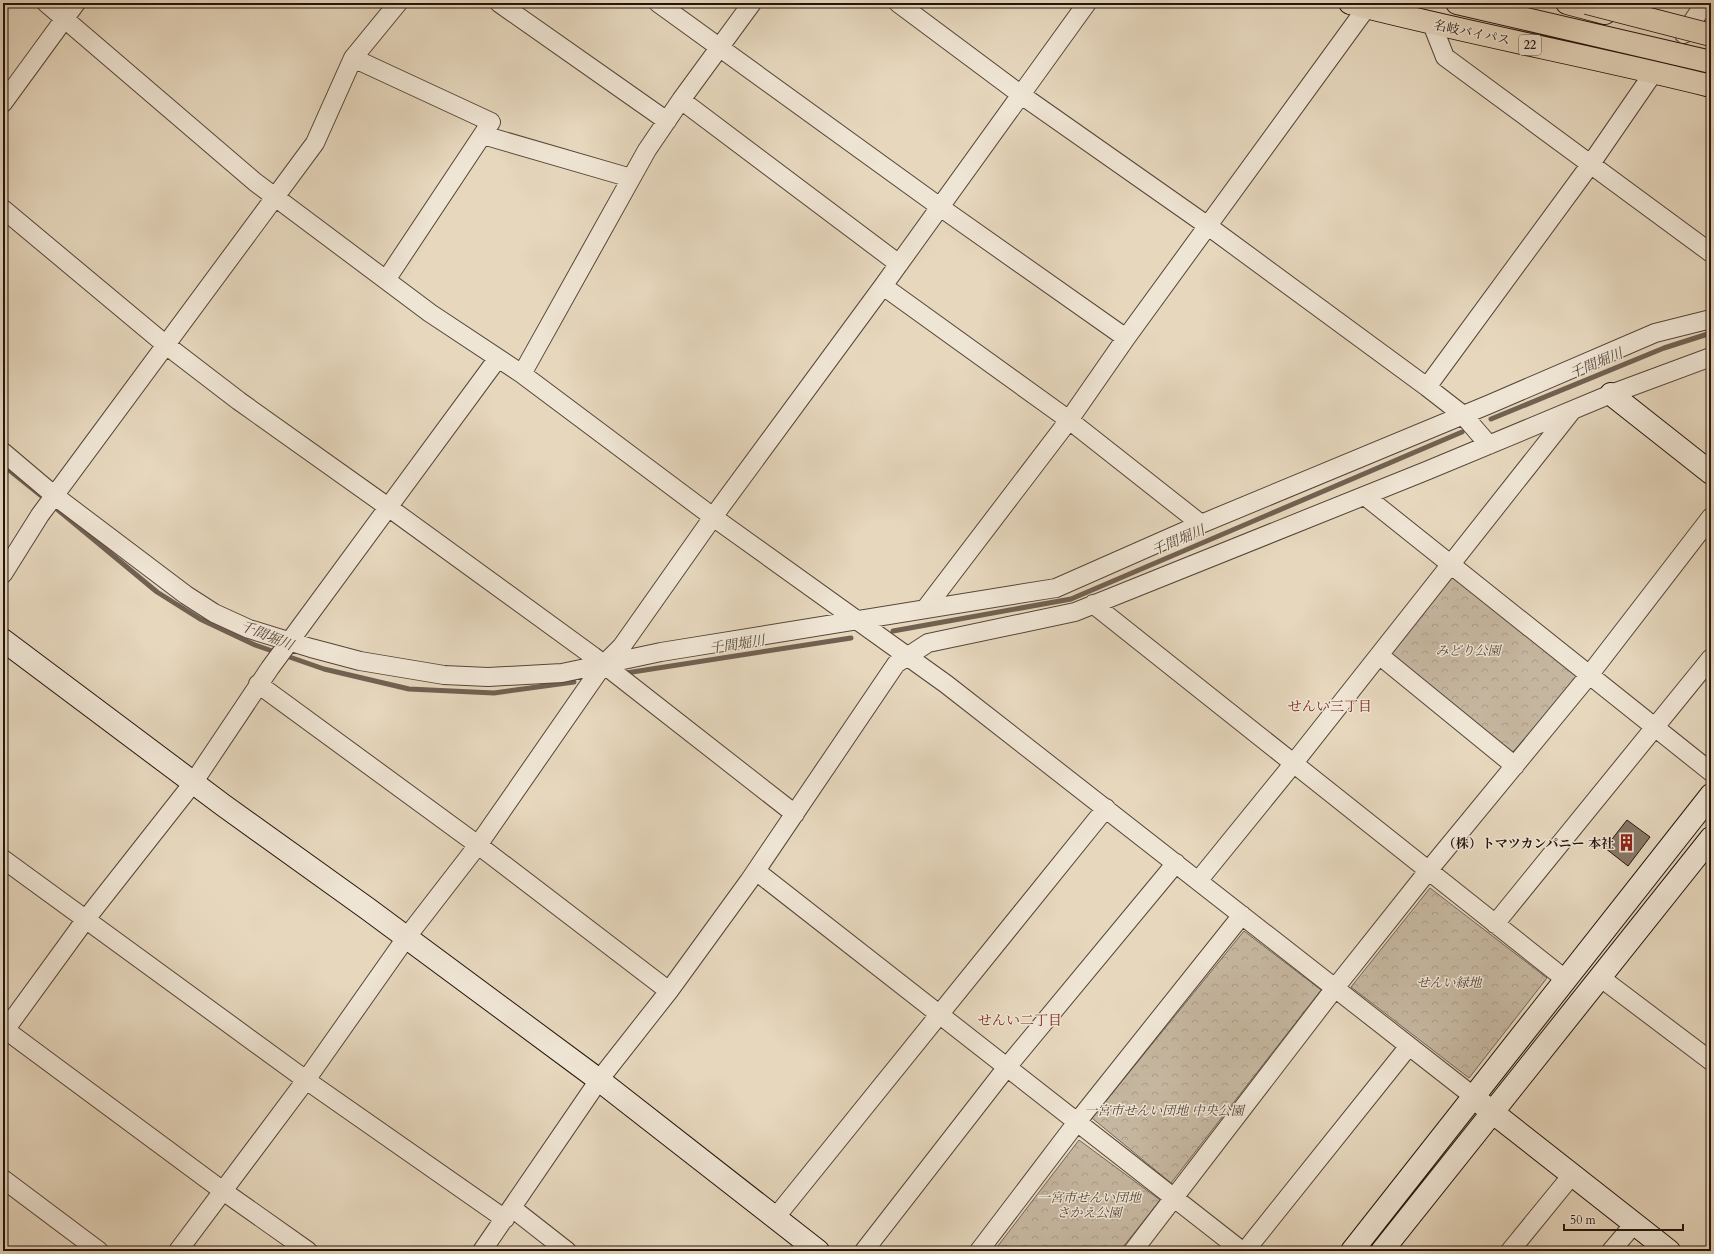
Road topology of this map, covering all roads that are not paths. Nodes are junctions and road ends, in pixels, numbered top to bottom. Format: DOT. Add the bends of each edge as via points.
graph roads {
  1 [pos="46,3"];
  2 [pos="76,3"];
  3 [pos="398,3"];
  4 [pos="499,3"];
  5 [pos="658,3"];
  6 [pos="752,3"];
  7 [pos="898,3"];
  8 [pos="1087,3"];
  9 [pos="1458,3"];
  10 [pos="1567,3"];
  11 [pos="1587,3"];
  12 [pos="1705,3"];
  13 [pos="1358,5"];
  14 [pos="65,19"];
  15 [pos="1432,24"];
  16 [pos="1684,34"];
  17 [pos="1711,35"];
  18 [pos="1711,41"];
  19 [pos="720,48"];
  20 [pos="353,58"];
  21 [pos="1711,62"];
  22 [pos="1654,72"];
  23 [pos="1711,86"];
  24 [pos="1020,94"];
  25 [pos="681,100"];
  26 [pos="3,103"];
  27 [pos="667,121"];
  28 [pos="483,135"];
  29 [pos="1590,165"];
  30 [pos="631,178"];
  31 [pos="276,198"];
  32 [pos="940,207"];
  33 [pos="3,209"];
  34 [pos="1208,226"];
  35 [pos="1711,253"];
  36 [pos="899,264"];
  37 [pos="386,280"];
  38 [pos="883,286"];
  39 [pos="1711,319"];
  40 [pos="1126,338"];
  41 [pos="166,345"];
  42 [pos="1711,357"];
  43 [pos="498,358"];
  44 [pos="522,374"];
  45 [pos="1427,387"];
  46 [pos="1611,394"];
  47 [pos="1571,411"];
  48 [pos="1463,415"];
  49 [pos="1069,420"];
  50 [pos="1489,445"];
  51 [pos="3,452"];
  52 [pos="1711,473"];
  53 [pos="1365,496"];
  54 [pos="53,498"];
  55 [pos="388,507"];
  56 [pos="714,517"];
  57 [pos="1711,517"];
  58 [pos="1201,524"];
  59 [pos="1451,563"];
  60 [pos="3,574"];
  61 [pos="1093,604"];
  62 [pos="925,609"];
  63 [pos="856,620"];
  64 [pos="3,640"];
  65 [pos="287,644"];
  66 [pos="1379,655"];
  67 [pos="907,656"];
  68 [pos="1711,658"];
  69 [pos="603,665"];
  70 [pos="1590,674"];
  71 [pos="258,684"];
  72 [pos="1656,728"];
  73 [pos="1293,764"];
  74 [pos="1515,766"];
  75 [pos="1711,772"];
  76 [pos="193,783"];
  77 [pos="1711,795"];
  78 [pos="1106,808"];
  79 [pos="795,814"];
  80 [pos="1711,838"];
  81 [pos="478,845"];
  82 [pos="3,859"];
  83 [pos="1176,863"];
  84 [pos="756,871"];
  85 [pos="1428,871"];
  86 [pos="1198,881"];
  87 [pos="1242,916"];
  88 [pos="86,919"];
  89 [pos="1495,924"];
  90 [pos="406,938"];
  91 [pos="1601,978"];
  92 [pos="1565,979"];
  93 [pos="1334,988"];
  94 [pos="669,991"];
  95 [pos="940,1014"];
  96 [pos="4,1030"];
  97 [pos="1409,1046"];
  98 [pos="1711,1061"];
  99 [pos="1007,1067"];
  100 [pos="306,1080"];
  101 [pos="599,1080"];
  102 [pos="1473,1096"];
  103 [pos="1492,1113"];
  104 [pos="1077,1122"];
  105 [pos="1572,1175"];
  106 [pos="3,1179"];
  107 [pos="223,1191"];
  108 [pos="1174,1198"];
  109 [pos="508,1214"];
  110 [pos="775,1218"];
  111 [pos="1634,1224"];
  112 [pos="99,1251"];
  113 [pos="178,1251"];
  114 [pos="308,1251"];
  115 [pos="482,1251"];
  116 [pos="567,1251"];
  117 [pos="818,1251"];
  118 [pos="864,1251"];
  119 [pos="979,1251"];
  120 [pos="1133,1251"];
  121 [pos="1242,1251"];
  122 [pos="1245,1251"];
  123 [pos="1352,1251"];
  124 [pos="1382,1251"];
  125 [pos="1510,1251"];
  126 [pos="1612,1251"];
  127 [pos="1669,1251"];
  1 -- 14 [label="street"];
  2 -- 14 [label="street"];
  3 -- 20 [label="street"];
  4 -- 27 [label="street"];
  5 -- 19 [label="street"];
  6 -- 19 [label="street"];
  7 -- 24 [label="street"];
  8 -- 24 [label="street"];
  9 -- 21 [label="highway"];
  10 -- 16 [label="highway"];
  11 -- 17 [label="highway, bridge"];
  12 -- 16 [label="street"];
  13 -- 15 [label="highway, 名岐バイパス / 22"];
  13 -- 34 [label="street"];
  14 -- 26 [label="street"];
  14 -- 31 [label="street"];
  15 -- 22 [label="highway, 名岐バイパス / 22"];
  15 -- 29 [label="street" via="1445,57"];
  16 -- 18 [label="highway"];
  19 -- 25 [label="street"];
  19 -- 32 [label="street"];
  20 -- 28 [label="street" via="491,122"];
  20 -- 31 [label="street" via="315,144"];
  22 -- 23 [label="highway, 名岐バイパス / 22"];
  22 -- 29 [label="street"];
  24 -- 32 [label="street"];
  24 -- 34 [label="street"];
  25 -- 27 [label="street"];
  25 -- 36 [label="street"];
  27 -- 30 [label="street"];
  28 -- 30 [label="street"];
  28 -- 37 [label="street"];
  29 -- 35 [label="street"];
  29 -- 45 [label="street"];
  30 -- 44 [label="street"];
  31 -- 37 [label="street"];
  31 -- 41 [label="street"];
  32 -- 36 [label="street"];
  32 -- 40 [label="street"];
  33 -- 41 [label="street"];
  34 -- 40 [label="street"];
  34 -- 45 [label="street"];
  36 -- 38 [label="street"];
  37 -- 43 [label="street"];
  38 -- 49 [label="street"];
  38 -- 56 [label="street"];
  39 -- 48 [label="street" via="1655,333"];
  40 -- 49 [label="street"];
  41 -- 54 [label="street"];
  41 -- 55 [label="street" via="239,401"];
  42 -- 46 [label="street"];
  43 -- 44 [label="street"];
  43 -- 55 [label="street"];
  44 -- 56 [label="street"];
  45 -- 48 [label="street"];
  46 -- 47 [label="street"];
  46 -- 52 [label="street"];
  47 -- 50 [label="street"];
  47 -- 59 [label="street"];
  48 -- 50 [label="street"];
  48 -- 58 [label="street"];
  49 -- 58 [label="street"];
  49 -- 62 [label="street"];
  50 -- 53 [label="street"];
  51 -- 54 [label="street"];
  53 -- 59 [label="street"];
  53 -- 61 [label="street"];
  54 -- 60 [label="street"];
  54 -- 65 [label="street" via="214,613"];
  55 -- 65 [label="street"];
  55 -- 69 [label="street"];
  56 -- 63 [label="street"];
  56 -- 69 [label="street" via="622,646"];
  57 -- 70 [label="street"];
  58 -- 62 [label="street" via="1056,588"];
  59 -- 66 [label="street"];
  59 -- 70 [label="street"];
  61 -- 67 [label="street" via="1075,612 928,643"];
  61 -- 73 [label="street"];
  62 -- 63 [label="street"];
  63 -- 67 [label="street"];
  63 -- 69 [label="street" via="661,652"];
  64 -- 76 [label="street"];
  65 -- 69 [label="street" via="360,661 444,675 488,677 562,674"];
  65 -- 71 [label="street"];
  66 -- 73 [label="street"];
  66 -- 74 [label="street"];
  67 -- 78 [label="street"];
  67 -- 79 [label="street" via="896,664"];
  68 -- 72 [label="street"];
  69 -- 79 [label="street"];
  69 -- 81 [label="street"];
  70 -- 72 [label="street"];
  70 -- 74 [label="street"];
  71 -- 76 [label="street"];
  71 -- 81 [label="street"];
  72 -- 75 [label="street"];
  72 -- 89 [label="street"];
  73 -- 85 [label="street"];
  73 -- 86 [label="street"];
  74 -- 85 [label="street"];
  76 -- 88 [label="street"];
  76 -- 90 [label="street"];
  77 -- 92 [label="street"];
  78 -- 83 [label="street"];
  78 -- 95 [label="street"];
  79 -- 84 [label="street"];
  80 -- 91 [label="street"];
  81 -- 90 [label="street"];
  81 -- 94 [label="street"];
  82 -- 88 [label="street"];
  83 -- 86 [label="street"];
  83 -- 99 [label="street"];
  84 -- 94 [label="street"];
  84 -- 95 [label="street"];
  85 -- 89 [label="street"];
  85 -- 93 [label="street"];
  86 -- 87 [label="street"];
  87 -- 93 [label="street"];
  87 -- 104 [label="street"];
  88 -- 96 [label="street"];
  88 -- 100 [label="street"];
  89 -- 92 [label="street"];
  90 -- 100 [label="street"];
  90 -- 101 [label="street"];
  91 -- 98 [label="street"];
  91 -- 103 [label="street"];
  92 -- 102 [label="street"];
  93 -- 97 [label="street"];
  93 -- 108 [label="street"];
  94 -- 101 [label="street"];
  95 -- 99 [label="street"];
  95 -- 110 [label="street"];
  96 -- 107 [label="street"];
  97 -- 102 [label="street"];
  97 -- 122 [label="street"];
  99 -- 104 [label="street"];
  99 -- 118 [label="street"];
  100 -- 107 [label="street"];
  100 -- 109 [label="street"];
  101 -- 109 [label="street"];
  101 -- 110 [label="street"];
  102 -- 103 [label="street"];
  102 -- 123 [label="street"];
  103 -- 105 [label="street"];
  103 -- 124 [label="street"];
  104 -- 108 [label="street"];
  104 -- 119 [label="street"];
  105 -- 111 [label="street"];
  105 -- 125 [label="street"];
  106 -- 112 [label="street"];
  107 -- 113 [label="street"];
  107 -- 114 [label="street"];
  108 -- 120 [label="street"];
  108 -- 121 [label="street"];
  109 -- 115 [label="street"];
  109 -- 116 [label="street"];
  110 -- 117 [label="street"];
  111 -- 126 [label="street"];
  111 -- 127 [label="street"];
}
